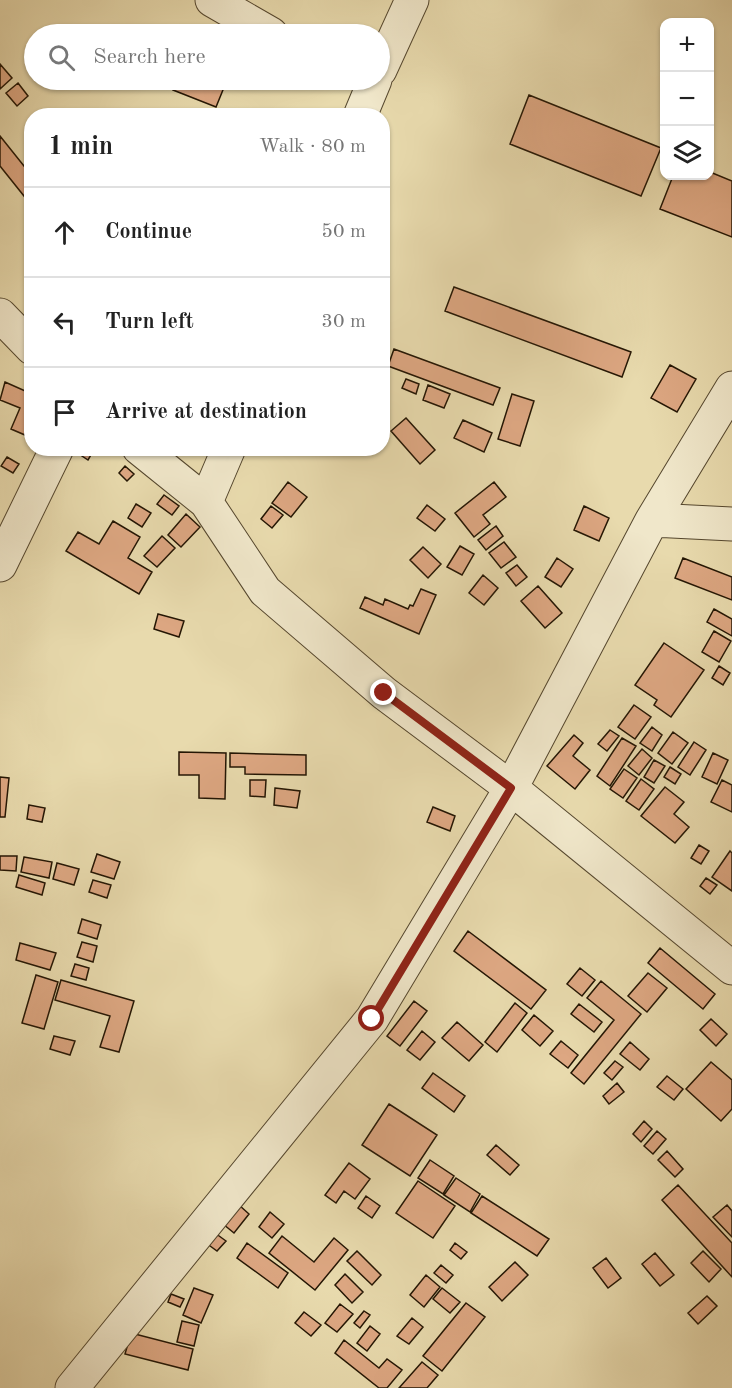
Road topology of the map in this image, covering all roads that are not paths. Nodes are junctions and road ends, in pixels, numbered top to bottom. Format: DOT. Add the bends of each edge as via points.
graph roads {
  1 [pos="212,0"];
  2 [pos="412,0"];
  3 [pos="254,24"];
  4 [pos="390,42"];
  5 [pos="0,315"];
  6 [pos="24,340"];
  7 [pos="732,388"];
  8 [pos="53,456"];
  9 [pos="149,456"];
  10 [pos="226,456"];
  11 [pos="206,502"];
  12 [pos="652,520"];
  13 [pos="732,524"];
  14 [pos="0,565"];
  15 [pos="511,788"];
  16 [pos="732,968"];
  17 [pos="72,1388"];
  1 -- 3 [label="street"];
  2 -- 4 [label="street"];
  5 -- 6 [label="street"];
  7 -- 12 [label="street"];
  8 -- 14 [label="street"];
  9 -- 11 [label="street"];
  10 -- 11 [label="street"];
  11 -- 15 [label="street" via="265,591 384,693"];
  12 -- 13 [label="street"];
  12 -- 15 [label="street"];
  15 -- 16 [label="street"];
  15 -- 17 [label="street" via="372,1019"];
}
